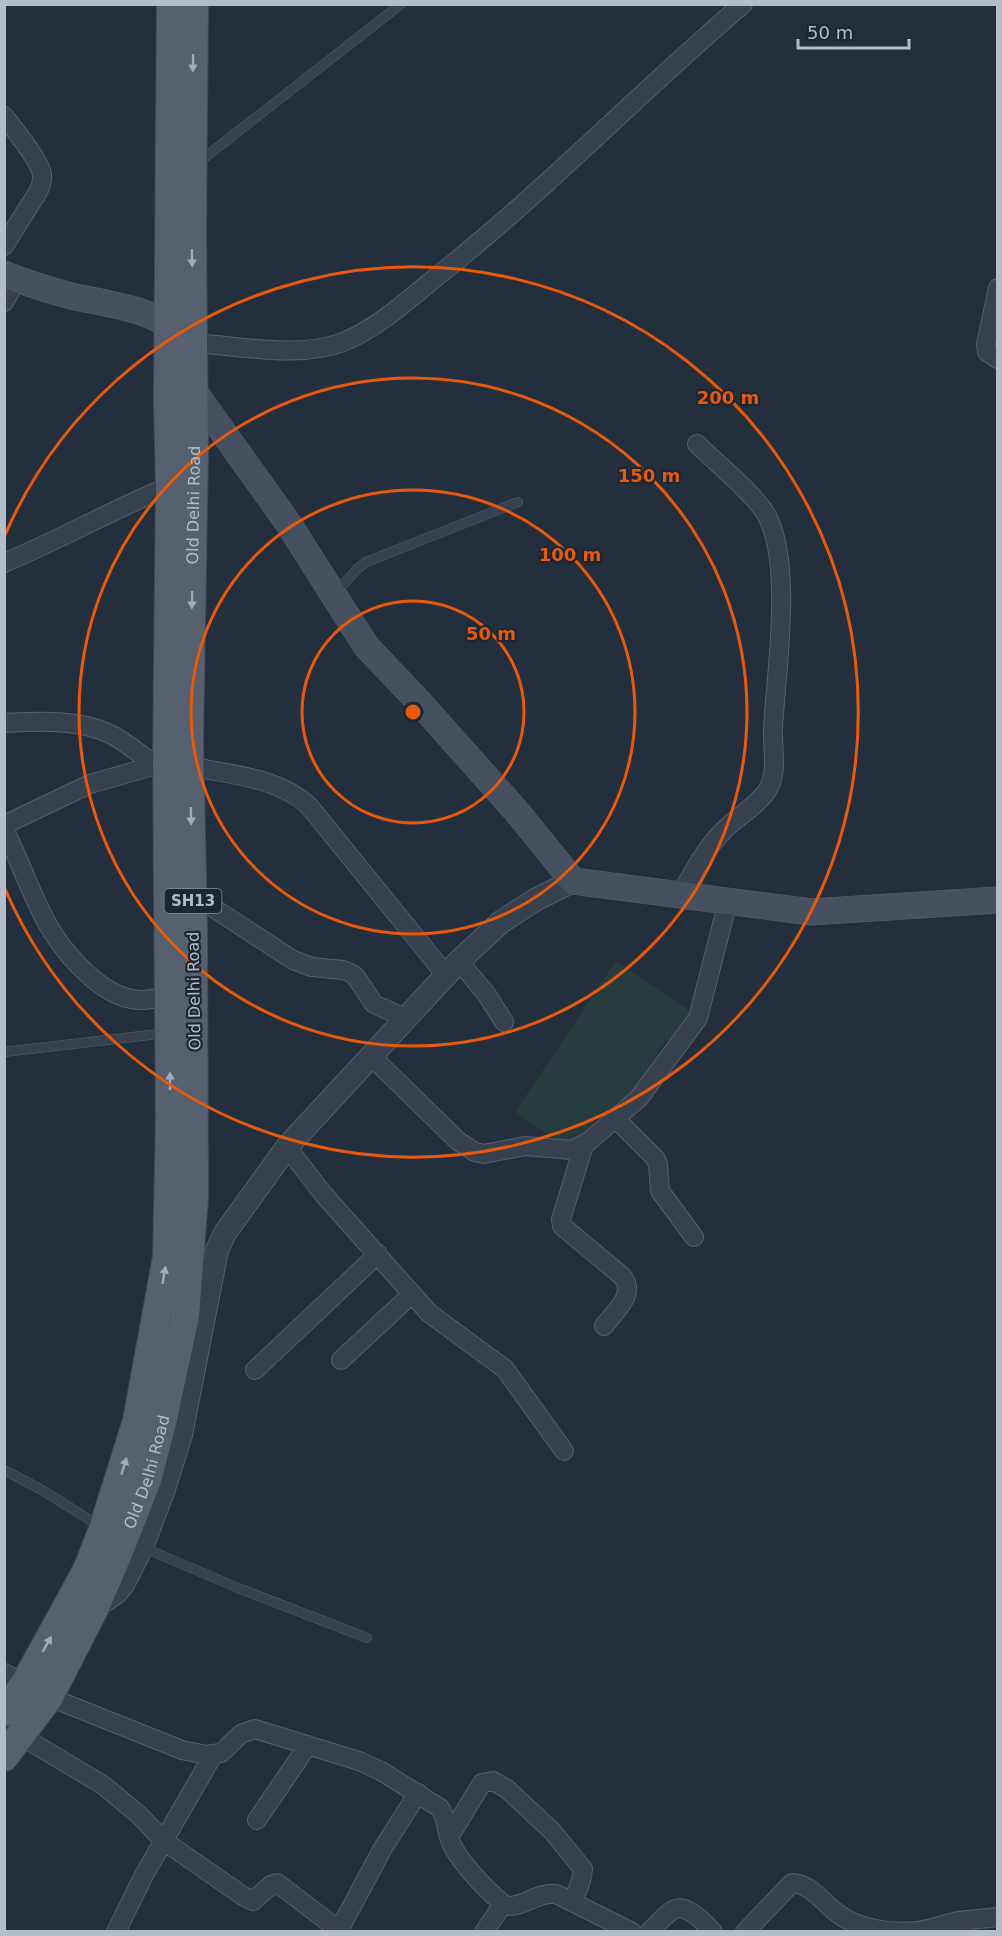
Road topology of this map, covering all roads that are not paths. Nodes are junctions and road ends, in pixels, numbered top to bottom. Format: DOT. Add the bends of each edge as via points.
graph roads {
  1 [pos="171,4"];
  2 [pos="194,4"];
  3 [pos="401,4"];
  4 [pos="743,4"];
  5 [pos="4,116"];
  6 [pos="192,167"];
  7 [pos="4,246"];
  8 [pos="11,277"];
  9 [pos="998,288"];
  10 [pos="4,302"];
  11 [pos="168,322"];
  12 [pos="194,343"];
  13 [pos="998,359"];
  14 [pos="181,388"];
  15 [pos="697,444"];
  16 [pos="170,486"];
  17 [pos="518,502"];
  18 [pos="4,562"];
  19 [pos="334,595"];
  20 [pos="4,723"];
  21 [pos="171,764"];
  22 [pos="4,827"];
  23 [pos="9,852"];
  24 [pos="573,881"];
  25 [pos="192,894"];
  26 [pos="680,895"];
  27 [pos="998,900"];
  28 [pos="728,901"];
  29 [pos="453,968"];
  30 [pos="169,996"];
  31 [pos="405,1018"];
  32 [pos="504,1022"];
  33 [pos="169,1033"];
  34 [pos="4,1052"];
  35 [pos="370,1055"];
  36 [pos="615,1119"];
  37 [pos="584,1145"];
  38 [pos="286,1147"];
  39 [pos="694,1237"];
  40 [pos="378,1254"];
  41 [pos="412,1294"];
  42 [pos="604,1326"];
  43 [pos="341,1360"];
  44 [pos="255,1370"];
  45 [pos="564,1451"];
  46 [pos="4,1470"];
  47 [pos="103,1529"];
  48 [pos="142,1547"];
  49 [pos="95,1607"];
  50 [pos="367,1638"];
  51 [pos="15,1678"];
  52 [pos="49,1697"];
  53 [pos="4,1712"];
  54 [pos="308,1745"];
  55 [pos="13,1746"];
  56 [pos="213,1755"];
  57 [pos="418,1793"];
  58 [pos="257,1820"];
  59 [pos="448,1838"];
  60 [pos="164,1841"];
  61 [pos="573,1901"];
  62 [pos="502,1904"];
  63 [pos="998,1917"];
  64 [pos="962,1926"];
  65 [pos="854,1928"];
  66 [pos="342,1930"];
  67 [pos="650,1931"];
  68 [pos="116,1932"];
  69 [pos="484,1932"];
  70 [pos="632,1932"];
  71 [pos="713,1932"];
  72 [pos="745,1932"];
  1 -- 11 [label="main road, Old Delhi Road / SH13"];
  2 -- 6 [label="main road, Old Delhi Road / SH13, one-way"];
  3 -- 6 [label="lane"];
  4 -- 12 [label="street" via="495,230 370,327 343,342 306,350"];
  5 -- 7 [label="street" via="43,175 38,192"];
  6 -- 12 [label="main road, Old Delhi Road / SH13, one-way"];
  8 -- 10 [label="street"];
  8 -- 11 [label="main road" via="71,296 117,304"];
  9 -- 13 [label="street" via="986,344 987,352"];
  11 -- 12 [label="main road"];
  11 -- 14 [label="main road, Old Delhi Road / SH13"];
  12 -- 14 [label="main road, Old Delhi Road / SH13"];
  14 -- 16 [label="main road, Old Delhi Road / SH13"];
  14 -- 19 [label="main road" via="288,523"];
  14 -- 21 [label="main road, Old Delhi Road / SH13, one-way" via="194,451"];
  15 -- 26 [label="street" via="757,503 772,528 781,580 779,662 769,790 715,840"];
  16 -- 18 [label="street"];
  16 -- 21 [label="main road, Old Delhi Road / SH13"];
  17 -- 19 [label="lane" via="366,562"];
  19 -- 24 [label="main road" via="366,645"];
  20 -- 21 [label="street" via="86,725"];
  21 -- 22 [label="street" via="90,784"];
  21 -- 25 [label="main road, Old Delhi Road / SH13, one-way"];
  21 -- 29 [label="street" via="275,784 299,796"];
  21 -- 30 [label="main road, Old Delhi Road / SH13"];
  22 -- 23 [label="street"];
  23 -- 30 [label="street" via="55,939 83,971 119,996 142,1000"];
  24 -- 26 [label="main road"];
  24 -- 29 [label="street" via="501,922"];
  25 -- 31 [label="street" via="293,960 351,973 374,1004"];
  25 -- 49 [label="main road, Old Delhi Road / SH13" via="194,1197 185,1317 147,1480"];
  26 -- 28 [label="main road"];
  27 -- 28 [label="main road" via="812,912"];
  28 -- 36 [label="street" via="698,1018 651,1084"];
  29 -- 31 [label="street"];
  29 -- 32 [label="street" via="487,995"];
  30 -- 33 [label="main road, Old Delhi Road / SH13"];
  31 -- 35 [label="street"];
  33 -- 34 [label="lane"];
  47 -- 33 [label="main road, Old Delhi Road / SH13, one-way" via="137,1421 167,1257"];
  35 -- 37 [label="street" via="451,1135 475,1152 484,1154 525,1146 566,1151"];
  35 -- 38 [label="street"];
  36 -- 37 [label="street"];
  36 -- 39 [label="street" via="655,1158 660,1191"];
  37 -- 42 [label="street" via="561,1219 562,1226 628,1284 626,1297"];
  38 -- 40 [label="street"];
  38 -- 48 [label="street" via="217,1250 181,1435"];
  40 -- 41 [label="street"];
  40 -- 44 [label="street"];
  41 -- 43 [label="street"];
  41 -- 45 [label="street" via="439,1322 505,1369"];
  46 -- 47 [label="lane"];
  51 -- 47 [label="main road, Old Delhi Road / SH13, one-way" via="88,1568"];
  48 -- 49 [label="street" via="121,1588"];
  48 -- 50 [label="lane"];
  49 -- 52 [label="main road, Old Delhi Road / SH13"];
  51 -- 53 [label="main road, Old Delhi Road / SH13"];
  52 -- 55 [label="main road, Old Delhi Road / SH13"];
  52 -- 56 [label="street" via="182,1750"];
  54 -- 56 [label="street" via="255,1729 241,1734 221,1753"];
  54 -- 57 [label="street" via="359,1761"];
  54 -- 58 [label="street"];
  55 -- 60 [label="street" via="103,1785"];
  56 -- 60 [label="street"];
  57 -- 59 [label="street" via="444,1814"];
  57 -- 66 [label="street" via="382,1848"];
  59 -- 61 [label="street" via="482,1783 499,1783 546,1824 583,1869"];
  59 -- 62 [label="street" via="479,1882"];
  60 -- 66 [label="street" via="253,1901 277,1883"];
  60 -- 68 [label="street"];
  61 -- 62 [label="street" via="548,1893 515,1907"];
  61 -- 70 [label="street"];
  62 -- 69 [label="street"];
  63 -- 64 [label="street"];
  64 -- 65 [label="street" via="899,1931"];
  65 -- 72 [label="street" via="804,1886 792,1883"];
  67 -- 71 [label="street" via="679,1908"];
}
